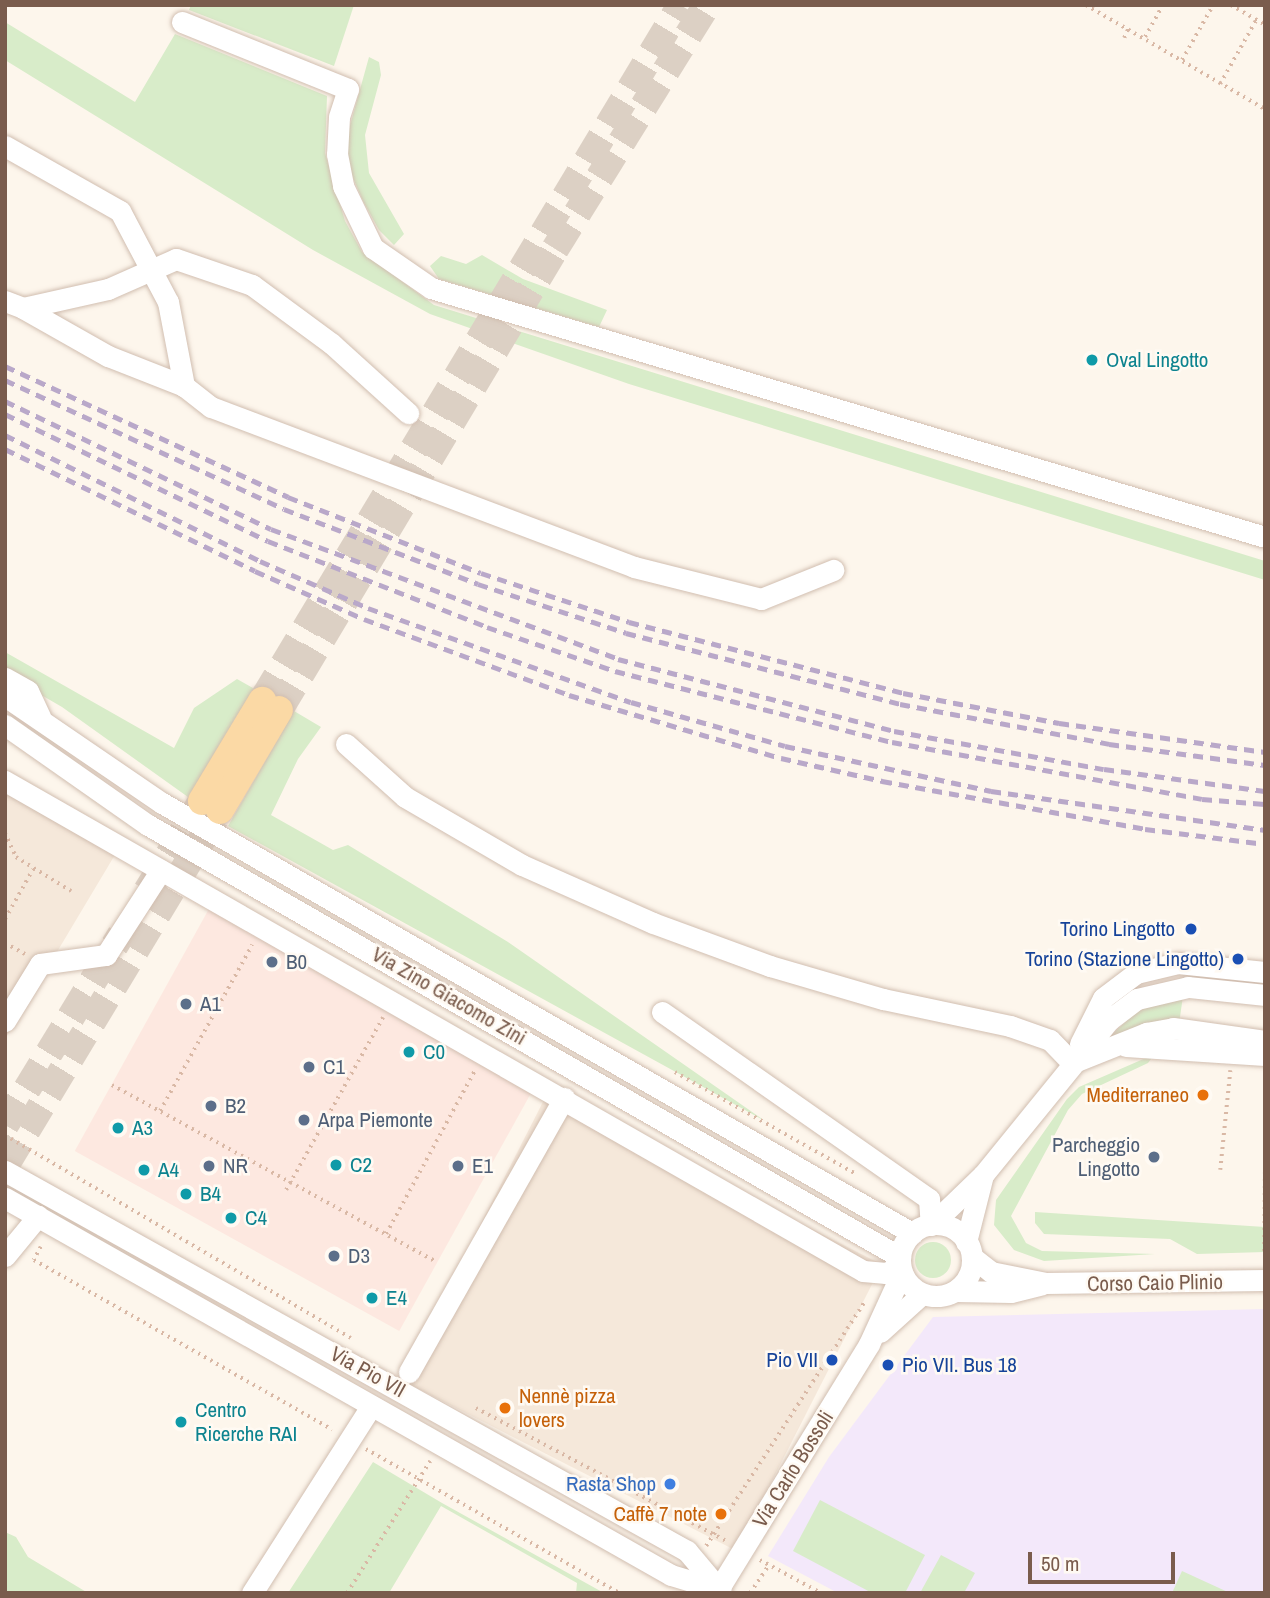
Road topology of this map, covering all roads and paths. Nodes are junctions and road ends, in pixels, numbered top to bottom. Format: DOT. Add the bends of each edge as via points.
graph roads {
  1 [pos="1086,5"];
  2 [pos="1163,5"];
  3 [pos="1213,5"];
  4 [pos="1231,5"];
  5 [pos="1256,20"];
  6 [pos="182,22"];
  7 [pos="1265,25"];
  8 [pos="1128,29"];
  9 [pos="1124,37"];
  10 [pos="1145,37"];
  11 [pos="1182,60"];
  12 [pos="1220,84"];
  13 [pos="1265,109"];
  14 [pos="5,146"];
  15 [pos="152,270"];
  16 [pos="14,304"];
  17 [pos="184,386"];
  18 [pos="408,413"];
  19 [pos="1265,537"];
  20 [pos="833,570"];
  21 [pos="5,678"];
  22 [pos="5,696"];
  23 [pos="271,706"];
  24 [pos="41,719"];
  25 [pos="5,725"];
  26 [pos="346,744"];
  27 [pos="5,780"];
  28 [pos="211,806"];
  29 [pos="5,832"];
  30 [pos="34,868"];
  31 [pos="161,870"];
  32 [pos="71,891"];
  33 [pos="5,919"];
  34 [pos="258,934"];
  35 [pos="1265,971"];
  36 [pos="1265,995"];
  37 [pos="388,1007"];
  38 [pos="662,1012"];
  39 [pos="5,1021"];
  40 [pos="1265,1041"];
  41 [pos="1116,1046"];
  42 [pos="1265,1055"];
  43 [pos="481,1059"];
  44 [pos="1072,1063"];
  45 [pos="111,1085"];
  46 [pos="564,1098"];
  47 [pos="160,1111"];
  48 [pos="1265,1124"];
  49 [pos="5,1135"];
  50 [pos="5,1171"];
  51 [pos="983,1175"];
  52 [pos="77,1177"];
  53 [pos="291,1182"];
  54 [pos="286,1189"];
  55 [pos="5,1198"];
  56 [pos="38,1216"];
  57 [pos="921,1229"];
  58 [pos="386,1234"];
  59 [pos="969,1249"];
  60 [pos="1264,1251"];
  61 [pos="5,1256"];
  62 [pos="34,1259"];
  63 [pos="435,1261"];
  64 [pos="901,1265"];
  65 [pos="1265,1280"];
  66 [pos="1046,1283"];
  67 [pos="955,1291"];
  68 [pos="870,1294"];
  69 [pos="922,1294"];
  70 [pos="869,1344"];
  71 [pos="409,1372"];
  72 [pos="371,1406"];
  73 [pos="350,1440"];
  74 [pos="440,1444"];
  75 [pos="419,1479"];
  76 [pos="716,1535"];
  77 [pos="720,1591"];
  78 [pos="253,1593"];
  79 [pos="347,1593"];
  80 [pos="620,1593"];
  81 [pos="750,1593"];
  82 [pos="821,1593"];
  1 -- 8 [label="path"];
  2 -- 10 [label="path"];
  3 -- 11 [label="path"];
  4 -- 5 [label="path"];
  5 -- 7 [label="path"];
  5 -- 12 [label="path"];
  6 -- 19 [label="street" via="348,89 339,117 337,153 342,186 373,248 430,288"];
  8 -- 9 [label="path"];
  8 -- 10 [label="path"];
  10 -- 11 [label="path"];
  11 -- 12 [label="path"];
  12 -- 13 [label="path"];
  14 -- 15 [label="street" via="120,211"];
  15 -- 16 [label="street" via="108,289"];
  15 -- 17 [label="street" via="168,302"];
  15 -- 18 [label="street" via="176,259 252,285 332,344"];
  16 -- 17 [label="street" via="108,356"];
  17 -- 20 [label="street" via="211,407 634,567 761,599"];
  21 -- 24 [label="street, Via Zino Giacomo Zini" via="28,691"];
  22 -- 24 [label="street, Via Zino Giacomo Zini"];
  23 -- 28 [label="main road"];
  24 -- 57 [label="street, Via Zino Giacomo Zini" via="162,803"];
  25 -- 64 [label="street, Via Zino Giacomo Zini" via="148,825"];
  26 -- 44 [label="street" via="405,797 522,864 653,923 770,966 1050,1040"];
  27 -- 31 [label="street"];
  29 -- 30 [label="path" via="16,857"];
  30 -- 32 [label="path"];
  30 -- 33 [label="path"];
  31 -- 39 [label="street" via="106,955 40,964"];
  31 -- 46 [label="street"];
  34 -- 47 [label="path"];
  35 -- 44 [label="street" via="1178,964 1136,973 1103,998"];
  36 -- 44 [label="street" via="1188,987 1161,990 1137,999 1109,1020"];
  37 -- 53 [label="path"];
  38 -- 57 [label="street" via="929,1199"];
  40 -- 41 [label="street" via="1173,1028"];
  41 -- 42 [label="street"];
  41 -- 44 [label="street"];
  43 -- 58 [label="path"];
  44 -- 51 [label="street"];
  45 -- 47 [label="path"];
  46 -- 64 [label="street" via="863,1272 886,1273"];
  46 -- 71 [label="street"];
  47 -- 53 [label="path"];
  48 -- 60 [label="path"];
  49 -- 52 [label="path"];
  50 -- 77 [label="street, Via Pio VII" via="687,1550"];
  51 -- 57 [label="street"];
  51 -- 59 [label="street"];
  53 -- 54 [label="path"];
  53 -- 58 [label="path"];
  55 -- 56 [label="street, Via Pio VII"];
  56 -- 61 [label="street"];
  56 -- 72 [label="street, Via Pio VII"];
  57 -- 59 [label="street" via="950,1227"];
  57 -- 64 [label="street"];
  58 -- 63 [label="path"];
  59 -- 66 [label="street, Corso Caio Plinio" via="991,1272"];
  59 -- 67 [label="street" via="968,1276"];
  62 -- 73 [label="path"];
  64 -- 69 [label="street"];
  64 -- 70 [label="street, Via Carlo Bossoli"];
  65 -- 66 [label="street, Corso Caio Plinio"];
  66 -- 67 [label="street, Corso Caio Plinio" via="1011,1292"];
  67 -- 69 [label="street"];
  68 -- 76 [label="path"];
  69 -- 70 [label="street, Via Carlo Bossoli" via="902,1308"];
  70 -- 77 [label="street, Via Carlo Bossoli"];
  72 -- 73 [label="street"];
  72 -- 74 [label="street, Via Pio VII"];
  73 -- 75 [label="path"];
  73 -- 78 [label="street"];
  74 -- 75 [label="path"];
  74 -- 77 [label="street, Via Pio VII" via="671,1576"];
  75 -- 79 [label="path"];
  75 -- 80 [label="path"];
  81 -- 82 [label="path" via="769,1565"];
}
